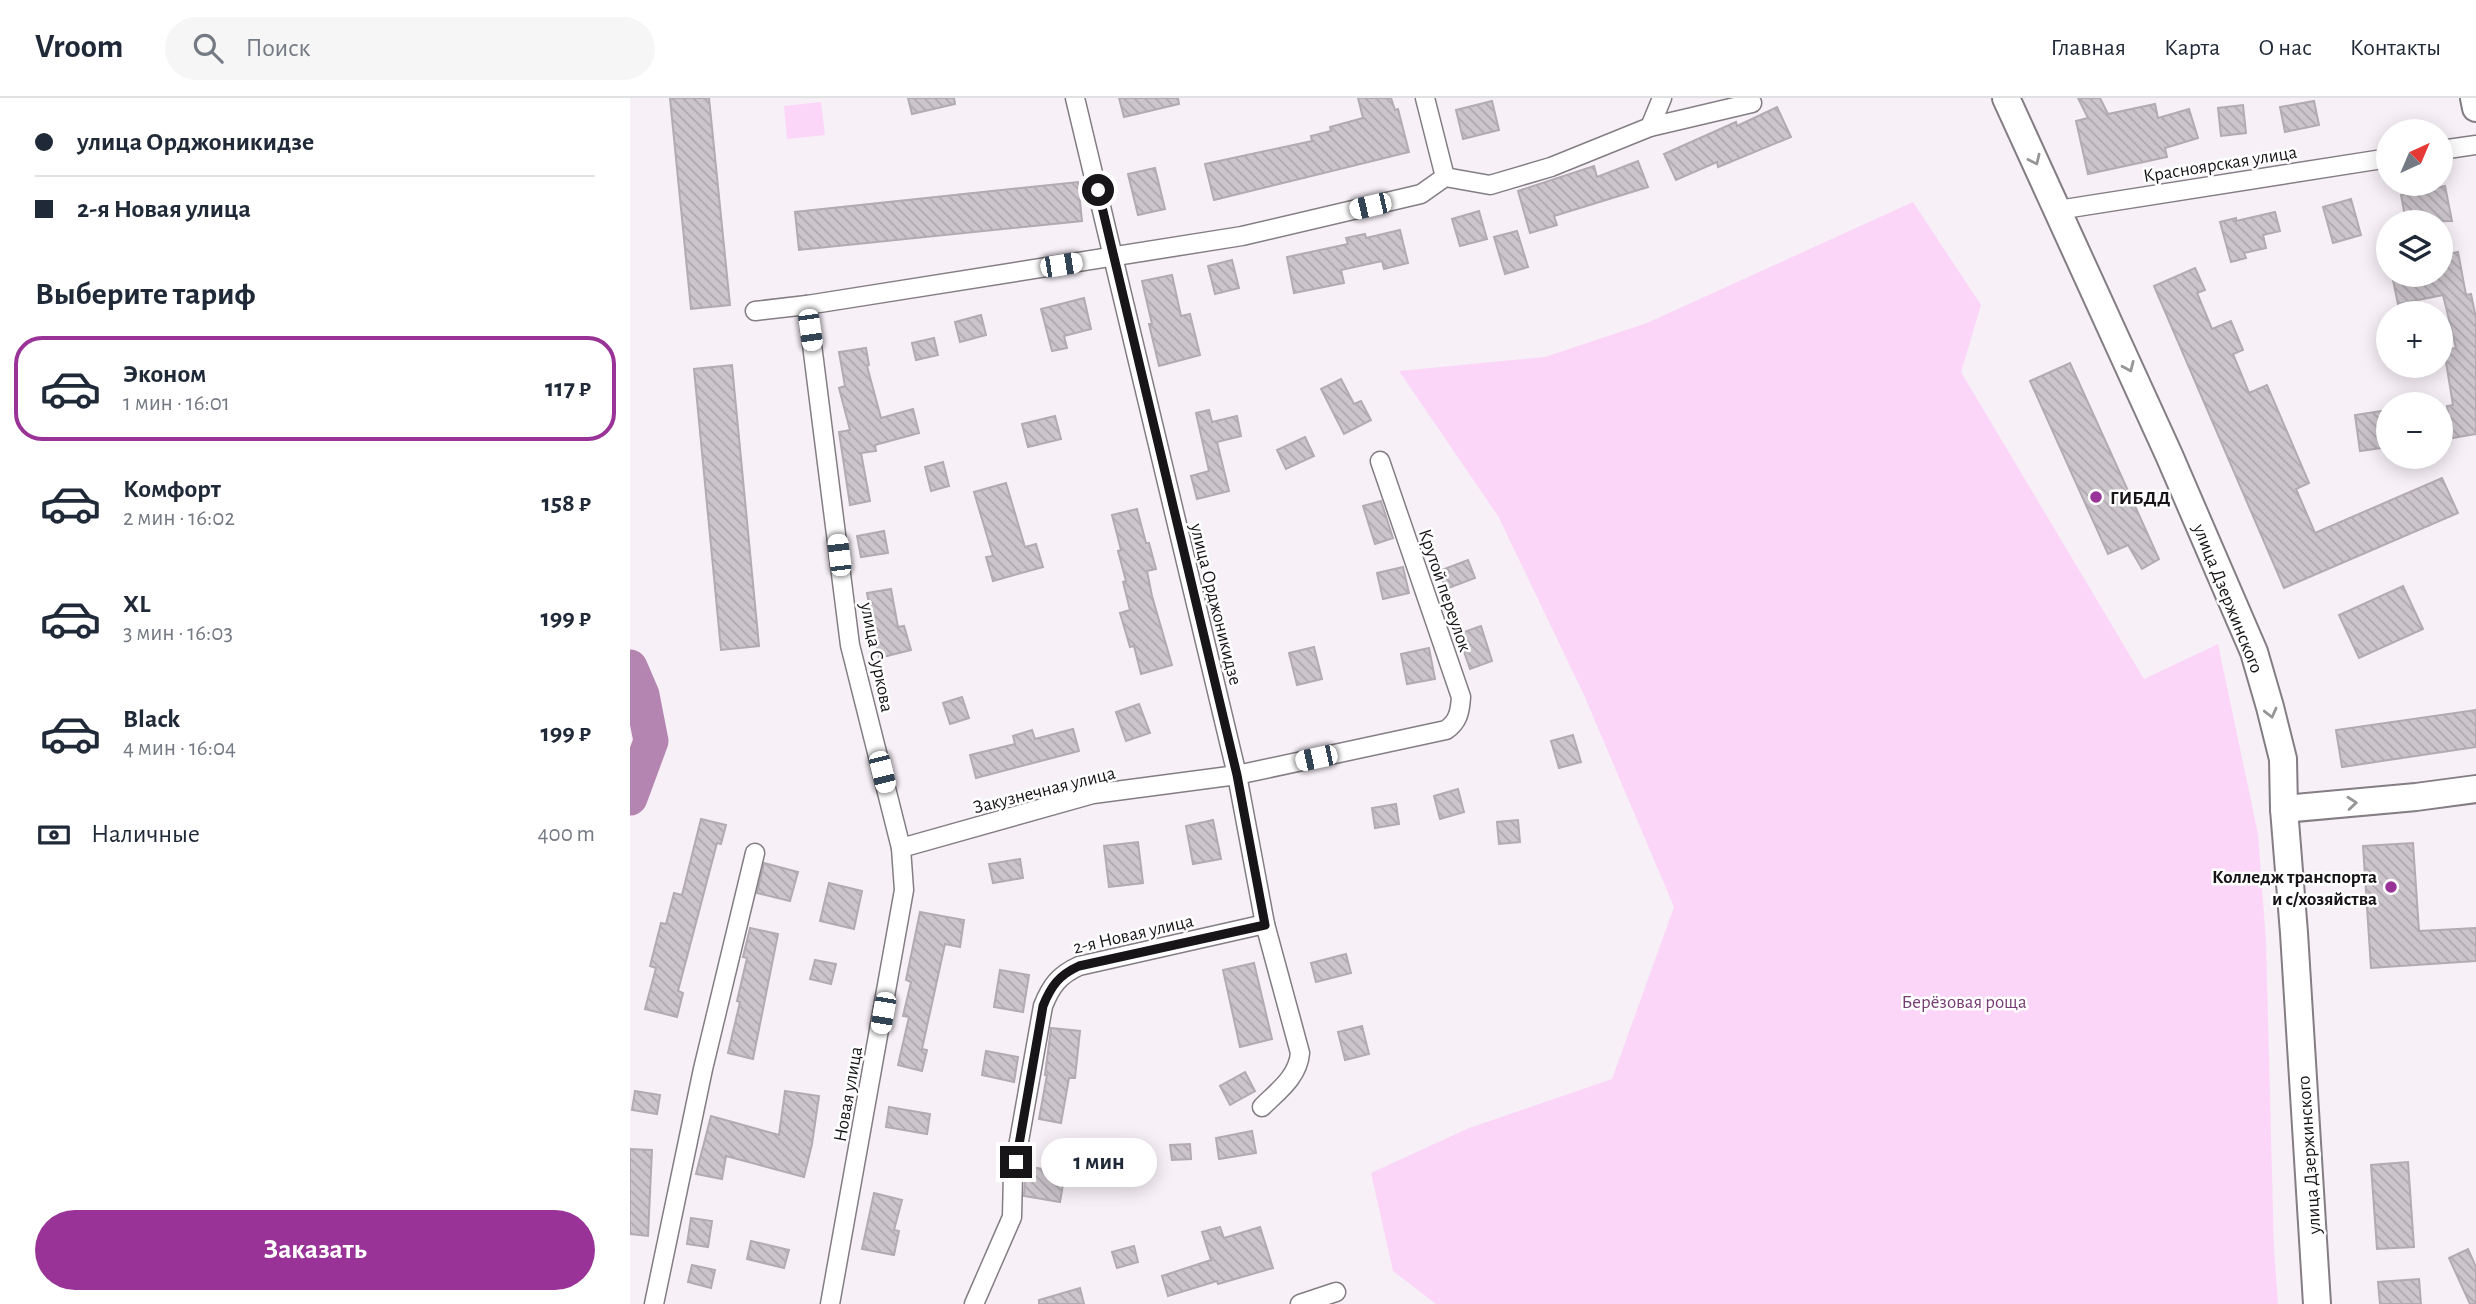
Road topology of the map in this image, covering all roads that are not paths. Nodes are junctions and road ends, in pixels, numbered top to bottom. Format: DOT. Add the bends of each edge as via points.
graph roads {
  1 [pos="1075,98"];
  2 [pos="1425,98"];
  3 [pos="1662,98"];
  4 [pos="2006,98"];
  5 [pos="2474,98"];
  6 [pos="1752,103"];
  7 [pos="2476,108"];
  8 [pos="1650,127"];
  9 [pos="2476,145"];
  10 [pos="2454,148"];
  11 [pos="2376,160"];
  12 [pos="1445,177"];
  13 [pos="2058,210"];
  14 [pos="1112,257"];
  15 [pos="807,305"];
  16 [pos="755,311"];
  17 [pos="1380,461"];
  18 [pos="1447,730"];
  19 [pos="1237,775"];
  20 [pos="2476,789"];
  21 [pos="2284,809"];
  22 [pos="901,848"];
  23 [pos="755,853"];
  24 [pos="1265,925"];
  25 [pos="1262,1107"];
  26 [pos="1336,1292"];
  27 [pos="654,1304"];
  28 [pos="830,1304"];
  29 [pos="974,1304"];
  30 [pos="1300,1304"];
  31 [pos="2317,1304"];
  1 -- 14 [label="street, улица Орджоникидзе"];
  2 -- 12 [label="street"];
  3 -- 8 [label="street"];
  4 -- 13 [label="main road, улица Дзержинского, one-way"];
  5 -- 7 [label="main road"];
  6 -- 8 [label="street"];
  8 -- 12 [label="street" via="1550,167 1490,185"];
  9 -- 10 [label="street"];
  11 -- 13 [label="street, Красноярская улица"];
  12 -- 14 [label="street" via="1421,194 1242,236"];
  13 -- 21 [label="main road, улица Дзержинского, one-way" via="2254,652 2283,759"];
  14 -- 15 [label="street"];
  14 -- 19 [label="street, улица Орджоникидзе"];
  15 -- 16 [label="street"];
  15 -- 22 [label="street, улица Суркова" via="850,645"];
  17 -- 18 [label="street, Крутой переулок" via="1461,697 1455,724"];
  18 -- 19 [label="street, Закузнечная улица"];
  19 -- 22 [label="street, Закузнечная улица" via="1093,794"];
  19 -- 24 [label="street, улица Орджоникидзе"];
  21 -- 20 [label="main road, one-way"];
  21 -- 31 [label="main road, улица Дзержинского"];
  22 -- 28 [label="street, Новая улица" via="904,890"];
  23 -- 27 [label="street" via="709,1042"];
  24 -- 25 [label="street, улица Орджоникидзе" via="1300,1053 1294,1075"];
  24 -- 29 [label="street, 2-я Новая улица" via="1079,966 1051,988 1043,1006 1013,1175 1012,1217"];
  26 -- 30 [label="street"];
}
